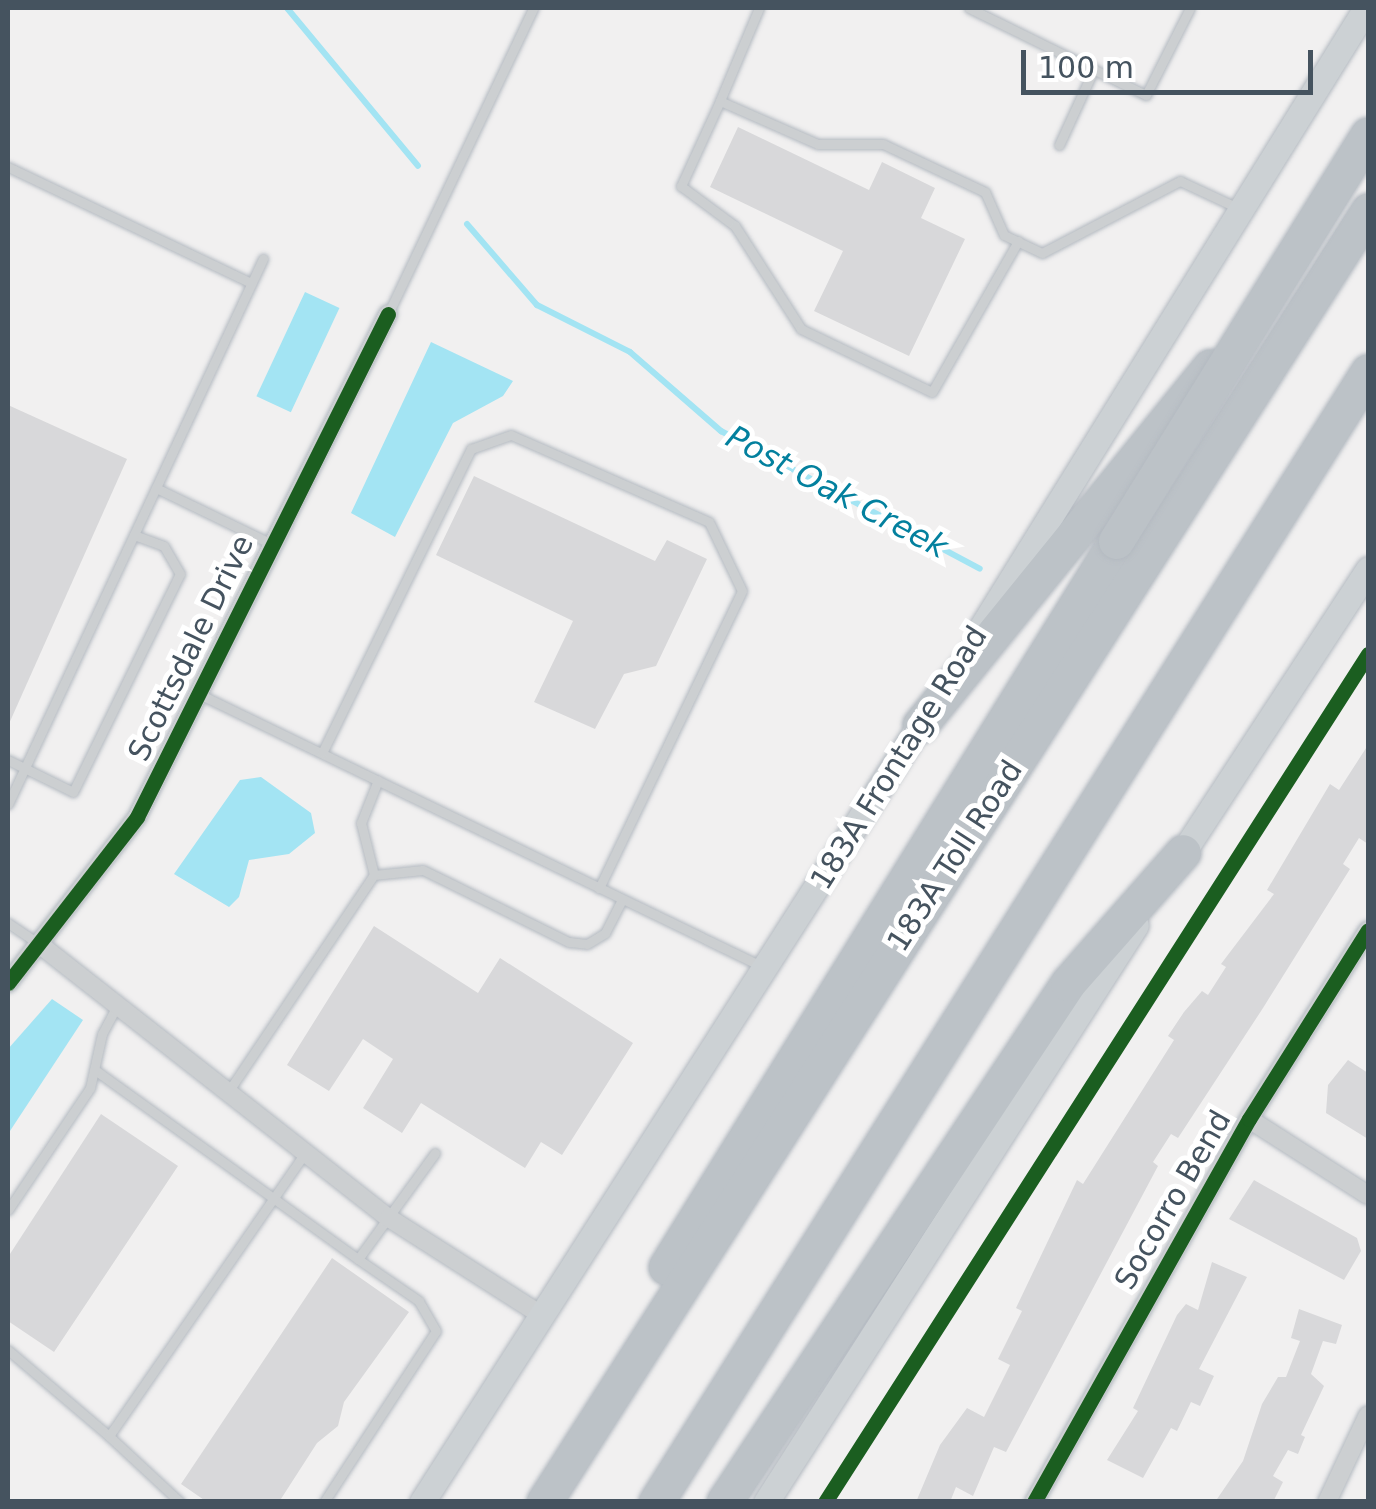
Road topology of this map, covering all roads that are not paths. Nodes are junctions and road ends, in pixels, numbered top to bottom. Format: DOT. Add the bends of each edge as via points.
graph roads {
  1 [pos="533,8"];
  2 [pos="760,8"];
  3 [pos="968,8"];
  4 [pos="1190,8"];
  5 [pos="1366,8"];
  6 [pos="1094,69"];
  7 [pos="720,101"];
  8 [pos="1368,136"];
  9 [pos="1059,145"];
  10 [pos="1368,166"];
  11 [pos="8,167"];
  12 [pos="1243,210"];
  13 [pos="1368,211"];
  14 [pos="1018,242"];
  15 [pos="262,259"];
  16 [pos="252,282"];
  17 [pos="388,314"];
  18 [pos="1368,372"];
  19 [pos="156,488"];
  20 [pos="134,535"];
  21 [pos="272,544"];
  22 [pos="1368,569"];
  23 [pos="201,695"];
  24 [pos="920,725"];
  25 [pos="322,754"];
  26 [pos="8,760"];
  27 [pos="25,768"];
  28 [pos="378,780"];
  29 [pos="8,804"];
  30 [pos="1183,852"];
  31 [pos="374,874"];
  32 [pos="600,888"];
  33 [pos="622,899"];
  34 [pos="8,923"];
  35 [pos="1368,930"];
  36 [pos="39,944"];
  37 [pos="766,968"];
  38 [pos="8,983"];
  39 [pos="118,1004"];
  40 [pos="95,1070"];
  41 [pos="230,1089"];
  42 [pos="1249,1119"];
  43 [pos="308,1150"];
  44 [pos="435,1152"];
  45 [pos="1368,1195"];
  46 [pos="272,1199"];
  47 [pos="8,1210"];
  48 [pos="389,1218"];
  49 [pos="358,1259"];
  50 [pos="543,1316"];
  51 [pos="8,1350"];
  52 [pos="1368,1415"];
  53 [pos="109,1436"];
  54 [pos="180,1502"];
  55 [pos="324,1502"];
  56 [pos="422,1502"];
  57 [pos="534,1502"];
  58 [pos="544,1502"];
  59 [pos="656,1502"];
  60 [pos="724,1502"];
  61 [pos="766,1502"];
  62 [pos="1034,1502"];
  63 [pos="1327,1502"];
  1 -- 17 [label="lane"];
  2 -- 7 [label="lane"];
  3 -- 6 [label="lane"];
  4 -- 6 [label="lane" via="1146,95"];
  5 -- 12 [label="main road, 183A Frontage Road"];
  6 -- 9 [label="lane"];
  7 -- 14 [label="lane" via="818,144 883,144 985,192 1004,234"];
  7 -- 14 [label="lane" via="681,186 736,226 801,330 915,384 932,392"];
  8 -- 57 [label="highway, bridge" via="840,977 568,1429"];
  10 -- 24 [label="highway"];
  11 -- 16 [label="lane"];
  12 -- 14 [label="lane" via="1180,181 1042,253"];
  12 -- 24 [label="main road, 183A Frontage Road"];
  13 -- 58 [label="highway, 183A Toll Road"];
  15 -- 16 [label="lane"];
  16 -- 19 [label="lane"];
  17 -- 21 [label="street, Scottsdale Drive"];
  18 -- 59 [label="highway"];
  19 -- 20 [label="lane"];
  19 -- 21 [label="lane"];
  20 -- 27 [label="lane"];
  20 -- 27 [label="lane" via="176,559 174,593 73,792"];
  21 -- 23 [label="street, Scottsdale Drive"];
  22 -- 30 [label="main road"];
  23 -- 25 [label="lane"];
  23 -- 36 [label="street, Scottsdale Drive" via="137,817"];
  24 -- 37 [label="main road, 183A Frontage Road"];
  25 -- 28 [label="lane"];
  25 -- 32 [label="lane" via="471,448 510,435 710,522 742,590"];
  26 -- 27 [label="lane"];
  27 -- 29 [label="lane"];
  28 -- 31 [label="lane" via="361,824"];
  28 -- 32 [label="lane"];
  30 -- 60 [label="highway" via="1068,983"];
  30 -- 61 [label="main road"];
  31 -- 33 [label="lane" via="424,870 569,942 587,944 605,933"];
  31 -- 41 [label="lane"];
  32 -- 33 [label="lane"];
  33 -- 37 [label="lane"];
  34 -- 36 [label="lane"];
  35 -- 42 [label="street, Socorro Bend"];
  36 -- 38 [label="street, Scottsdale Drive"];
  36 -- 39 [label="street"];
  37 -- 50 [label="main road, 183A Frontage Road"];
  39 -- 40 [label="lane" via="102,1034"];
  39 -- 41 [label="street"];
  40 -- 46 [label="lane"];
  40 -- 47 [label="lane" via="90,1088"];
  41 -- 43 [label="street"];
  42 -- 45 [label="street"];
  42 -- 62 [label="street, Socorro Bend"];
  43 -- 46 [label="lane"];
  43 -- 48 [label="street"];
  44 -- 48 [label="lane"];
  46 -- 49 [label="lane"];
  46 -- 53 [label="lane"];
  48 -- 49 [label="lane"];
  48 -- 50 [label="street"];
  49 -- 55 [label="lane" via="418,1301 433,1316 436,1331"];
  50 -- 56 [label="main road, 183A Frontage Road"];
  51 -- 53 [label="lane"];
  52 -- 63 [label="street"];
  53 -- 54 [label="lane"];
}
